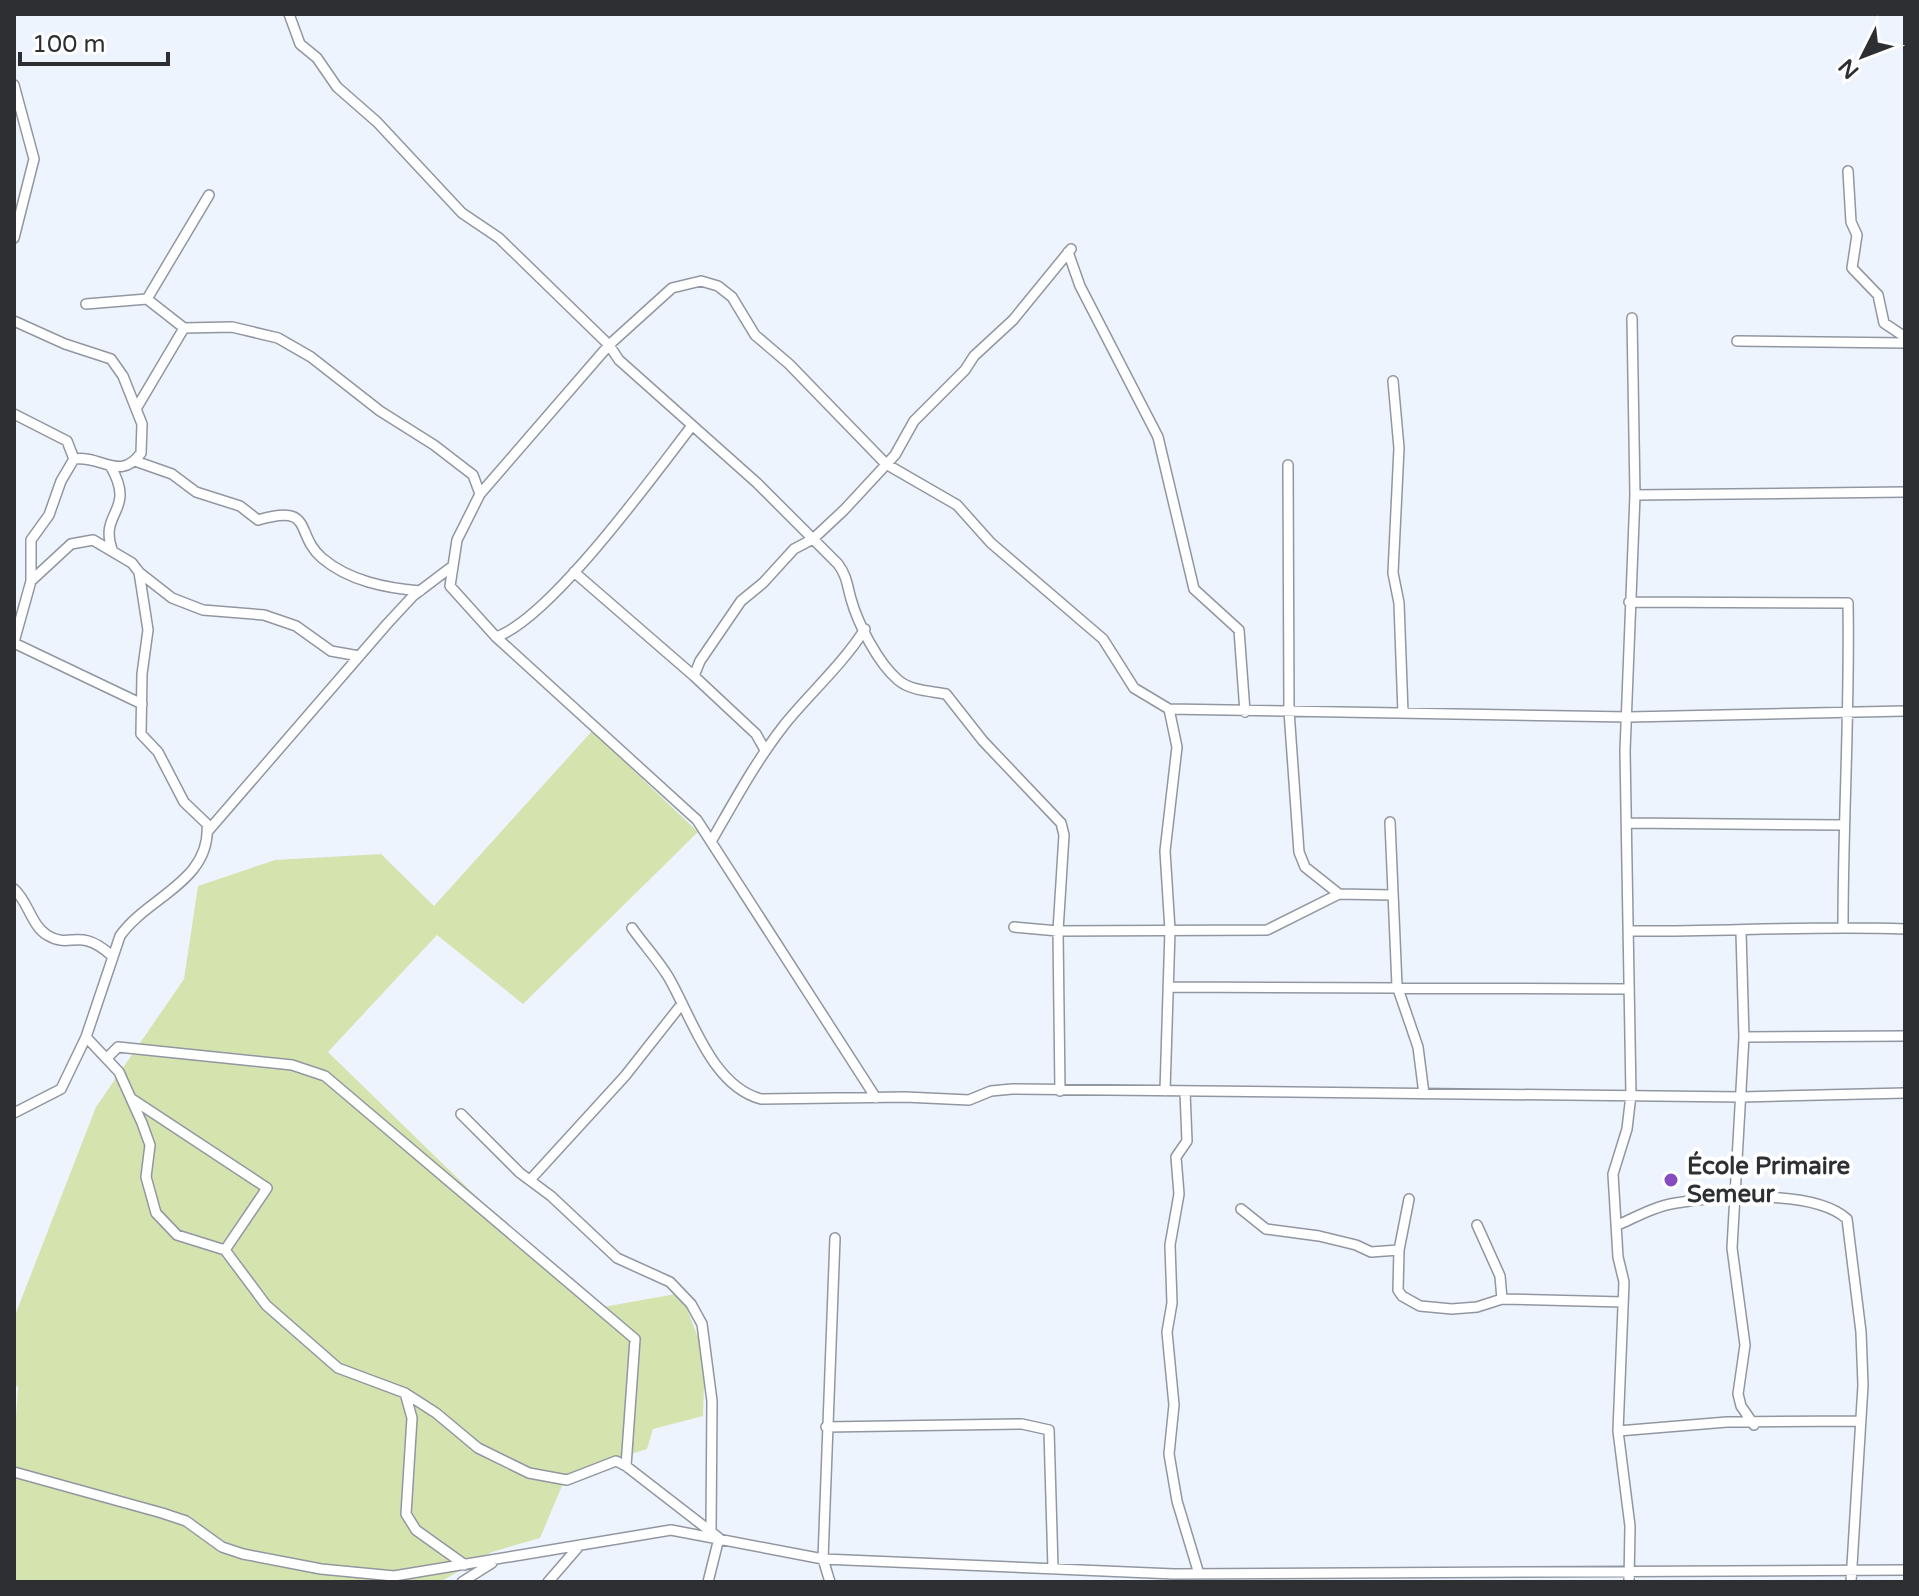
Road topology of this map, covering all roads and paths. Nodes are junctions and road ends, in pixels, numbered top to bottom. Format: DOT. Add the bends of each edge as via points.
graph roads {
  1 [pos="289,14"];
  2 [pos="14,85"];
  3 [pos="1848,171"];
  4 [pos="209,195"];
  5 [pos="14,238"];
  6 [pos="147,299"];
  7 [pos="86,304"];
  8 [pos="1632,318"];
  9 [pos="14,321"];
  10 [pos="184,328"];
  11 [pos="1905,337"];
  12 [pos="1737,341"];
  13 [pos="1905,343"];
  14 [pos="609,345"];
  15 [pos="1393,381"];
  16 [pos="136,409"];
  17 [pos="14,414"];
  18 [pos="691,427"];
  19 [pos="74,459"];
  20 [pos="135,461"];
  21 [pos="886,464"];
  22 [pos="1288,465"];
  23 [pos="111,467"];
  24 [pos="1905,492"];
  25 [pos="480,494"];
  26 [pos="1635,495"];
  27 [pos="813,539"];
  28 [pos="113,552"];
  29 [pos="450,568"];
  30 [pos="139,572"];
  31 [pos="574,572"];
  32 [pos="31,581"];
  33 [pos="420,591"];
  34 [pos="1629,602"];
  35 [pos="865,629"];
  36 [pos="496,637"];
  37 [pos="14,642"];
  38 [pos="359,656"];
  39 [pos="694,676"];
  40 [pos="142,704"];
  41 [pos="1169,709"];
  42 [pos="1289,711"];
  43 [pos="1905,711"];
  44 [pos="1245,712"];
  45 [pos="1850,712"];
  46 [pos="1403,713"];
  47 [pos="1629,717"];
  48 [pos="765,750"];
  49 [pos="1390,822"];
  50 [pos="1629,823"];
  51 [pos="1843,825"];
  52 [pos="208,831"];
  53 [pos="712,840"];
  54 [pos="14,889"];
  55 [pos="1339,894"];
  56 [pos="1391,895"];
  57 [pos="1843,926"];
  58 [pos="1014,927"];
  59 [pos="632,928"];
  60 [pos="1905,929"];
  61 [pos="1170,930"];
  62 [pos="1058,931"];
  63 [pos="1629,931"];
  64 [pos="1741,932"];
  65 [pos="111,955"];
  66 [pos="1397,986"];
  67 [pos="1168,987"];
  68 [pos="1629,989"];
  69 [pos="681,1005"];
  70 [pos="1905,1036"];
  71 [pos="86,1037"];
  72 [pos="1744,1037"];
  73 [pos="107,1058"];
  74 [pos="1060,1091"];
  75 [pos="1165,1091"];
  76 [pos="1185,1092"];
  77 [pos="1905,1093"];
  78 [pos="1424,1094"];
  79 [pos="1631,1095"];
  80 [pos="1742,1097"];
  81 [pos="130,1098"];
  82 [pos="876,1098"];
  83 [pos="14,1113"];
  84 [pos="461,1114"];
  85 [pos="530,1180"];
  86 [pos="1735,1198"];
  87 [pos="1409,1199"];
  88 [pos="1241,1209"];
  89 [pos="1477,1225"];
  90 [pos="1618,1225"];
  91 [pos="835,1238"];
  92 [pos="225,1250"];
  93 [pos="1399,1250"];
  94 [pos="1502,1299"];
  95 [pos="1623,1302"];
  96 [pos="405,1393"];
  97 [pos="1860,1421"];
  98 [pos="1754,1425"];
  99 [pos="826,1427"];
  100 [pos="1618,1431"];
  101 [pos="626,1466"];
  102 [pos="14,1472"];
  103 [pos="715,1534"];
  104 [pos="580,1545"];
  105 [pos="823,1559"];
  106 [pos="495,1561"];
  107 [pos="465,1565"];
  108 [pos="1053,1568"];
  109 [pos="1905,1570"];
  110 [pos="1199,1574"];
  111 [pos="1850,1576"];
  112 [pos="1510,1577"];
  113 [pos="1629,1577"];
  114 [pos="1173,1578"];
  115 [pos="1286,1578"];
  116 [pos="462,1582"];
  117 [pos="548,1582"];
  118 [pos="708,1582"];
  119 [pos="830,1582"];
  1 -- 14 [label="street" via="300,44 337,87 462,213 499,238"];
  2 -- 5 [label="street" via="34,159"];
  3 -- 11 [label="street" via="1851,222 1857,235 1852,268 1878,295 1884,323"];
  4 -- 6 [label="street"];
  6 -- 7 [label="street"];
  6 -- 10 [label="street"];
  8 -- 26 [label="street"];
  9 -- 16 [label="street" via="111,359"];
  10 -- 16 [label="street"];
  10 -- 25 [label="street" via="232,327 278,338 473,475"];
  12 -- 13 [label="street"];
  14 -- 18 [label="street"];
  14 -- 21 [label="street" via="672,288 701,281 718,286 732,297 755,335"];
  14 -- 25 [label="street"];
  15 -- 46 [label="street" via="1399,448 1393,573"];
  16 -- 20 [label="street" via="144,442"];
  17 -- 19 [label="street" via="67,441"];
  18 -- 27 [label="street"];
  18 -- 31 [label="street"];
  19 -- 23 [label="street" via="95,459"];
  19 -- 32 [label="street" via="49,515 31,540"];
  20 -- 23 [label="street"];
  20 -- 33 [label="street" via="172,474 196,492 240,506 258,520 280,513 294,516 319,556 339,569 388,588"];
  21 -- 27 [label="street"];
  21 -- 41 [label="street" via="957,505 991,543 1103,639 1134,688"];
  21 -- 44 [label="street" via="914,421 1013,320 1070,250 1080,286 1158,437 1194,589 1239,630"];
  22 -- 42 [label="street"];
  23 -- 28 [label="street" via="122,486 107,538"];
  24 -- 26 [label="street"];
  25 -- 29 [label="street" via="457,540"];
  26 -- 34 [label="street"];
  27 -- 35 [label="street" via="845,574"];
  27 -- 39 [label="street" via="794,549 741,601"];
  28 -- 30 [label="street"];
  28 -- 32 [label="street" via="93,540 71,544"];
  29 -- 33 [label="street"];
  29 -- 36 [label="street" via="450,586"];
  30 -- 38 [label="street" via="172,598 203,610 264,615 296,626 331,651"];
  30 -- 40 [label="street" via="148,630"];
  31 -- 36 [label="street" via="521,623"];
  31 -- 39 [label="street"];
  32 -- 37 [label="street"];
  33 -- 38 [label="street"];
  34 -- 45 [label="street" via="1848,603"];
  34 -- 47 [label="street"];
  35 -- 48 [label="street"];
  35 -- 62 [label="street" via="899,681 946,694 1061,823"];
  36 -- 53 [label="street" via="664,788"];
  37 -- 40 [label="street"];
  38 -- 52 [label="street"];
  39 -- 48 [label="street" via="756,734"];
  40 -- 52 [label="street" via="141,734"];
  41 -- 44 [label="street"];
  41 -- 61 [label="street" via="1177,747 1165,851"];
  42 -- 44 [label="street"];
  42 -- 46 [label="street"];
  42 -- 55 [label="street" via="1299,852 1305,867"];
  43 -- 45 [label="street"];
  45 -- 47 [label="street"];
  45 -- 51 [label="street"];
  46 -- 47 [label="street"];
  47 -- 50 [label="street"];
  48 -- 53 [label="street"];
  49 -- 56 [label="street"];
  50 -- 51 [label="street"];
  50 -- 63 [label="street"];
  51 -- 57 [label="street"];
  52 -- 65 [label="street" via="191,873 130,922"];
  53 -- 82 [label="street"];
  54 -- 65 [label="street" via="50,937 85,938"];
  55 -- 56 [label="street"];
  55 -- 61 [label="street" via="1267,930"];
  56 -- 66 [label="street"];
  57 -- 60 [label="street"];
  57 -- 64 [label="street"];
  58 -- 62 [label="street"];
  59 -- 69 [label="street" via="669,978"];
  61 -- 62 [label="street"];
  61 -- 67 [label="street"];
  62 -- 74 [label="street"];
  63 -- 64 [label="street"];
  63 -- 68 [label="street"];
  64 -- 72 [label="street"];
  65 -- 71 [label="street"];
  66 -- 67 [label="street"];
  66 -- 68 [label="street"];
  66 -- 78 [label="street" via="1418,1047"];
  67 -- 75 [label="street"];
  68 -- 79 [label="street"];
  69 -- 82 [label="street" via="743,1094 761,1099"];
  69 -- 85 [label="street"];
  70 -- 72 [label="street"];
  71 -- 73 [label="street"];
  71 -- 83 [label="street" via="61,1089"];
  72 -- 80 [label="street"];
  73 -- 81 [label="street"];
  73 -- 101 [label="street" via="118,1047 292,1065 325,1076 635,1339"];
  74 -- 75 [label="street"];
  74 -- 82 [label="street" via="991,1091 969,1100"];
  75 -- 76 [label="street"];
  76 -- 78 [label="street"];
  76 -- 110 [label="street" via="1187,1141 1176,1157 1179,1194 1170,1245 1167,1332 1174,1405 1169,1454"];
  77 -- 80 [label="street"];
  78 -- 79 [label="street"];
  79 -- 80 [label="street"];
  79 -- 90 [label="street" via="1613,1174"];
  80 -- 86 [label="street"];
  81 -- 92 [label="street" via="150,1145 146,1177 156,1213 177,1235"];
  81 -- 92 [label="street" via="267,1188"];
  84 -- 85 [label="street"];
  85 -- 103 [label="street" via="617,1258 670,1282 702,1324 712,1401"];
  86 -- 90 [label="street" via="1674,1203"];
  86 -- 97 [label="street" via="1795,1200 1828,1207 1847,1219 1861,1332"];
  86 -- 98 [label="street" via="1732,1248 1745,1345 1738,1394"];
  87 -- 93 [label="street"];
  88 -- 93 [label="street" via="1266,1229 1319,1236 1371,1252"];
  89 -- 94 [label="street" via="1500,1276"];
  90 -- 95 [label="street"];
  91 -- 99 [label="street"];
  92 -- 96 [label="street" via="266,1305 338,1368"];
  93 -- 94 [label="street" via="1398,1290 1409,1302 1452,1309"];
  94 -- 95 [label="street"];
  95 -- 100 [label="street"];
  96 -- 101 [label="street" via="478,1448 529,1473 567,1480 616,1461"];
  96 -- 107 [label="street" via="412,1418 406,1514 416,1530"];
  97 -- 98 [label="street"];
  97 -- 111 [label="street"];
  98 -- 100 [label="street" via="1727,1422"];
  99 -- 105 [label="street"];
  99 -- 108 [label="street" via="1022,1424 1049,1430"];
  100 -- 113 [label="street" via="1630,1526"];
  101 -- 103 [label="street"];
  102 -- 107 [label="street" via="186,1521 222,1547 243,1554 394,1576"];
  103 -- 104 [label="street" via="671,1530"];
  103 -- 105 [label="street"];
  103 -- 118 [label="street"];
  104 -- 106 [label="street"];
  104 -- 117 [label="street"];
  105 -- 108 [label="street"];
  105 -- 119 [label="street"];
  106 -- 107 [label="street"];
  106 -- 116 [label="street"];
  108 -- 114 [label="street"];
  109 -- 111 [label="street"];
  110 -- 114 [label="street"];
  110 -- 115 [label="street"];
  111 -- 113 [label="street"];
  112 -- 113 [label="street"];
  112 -- 115 [label="street"];
}
